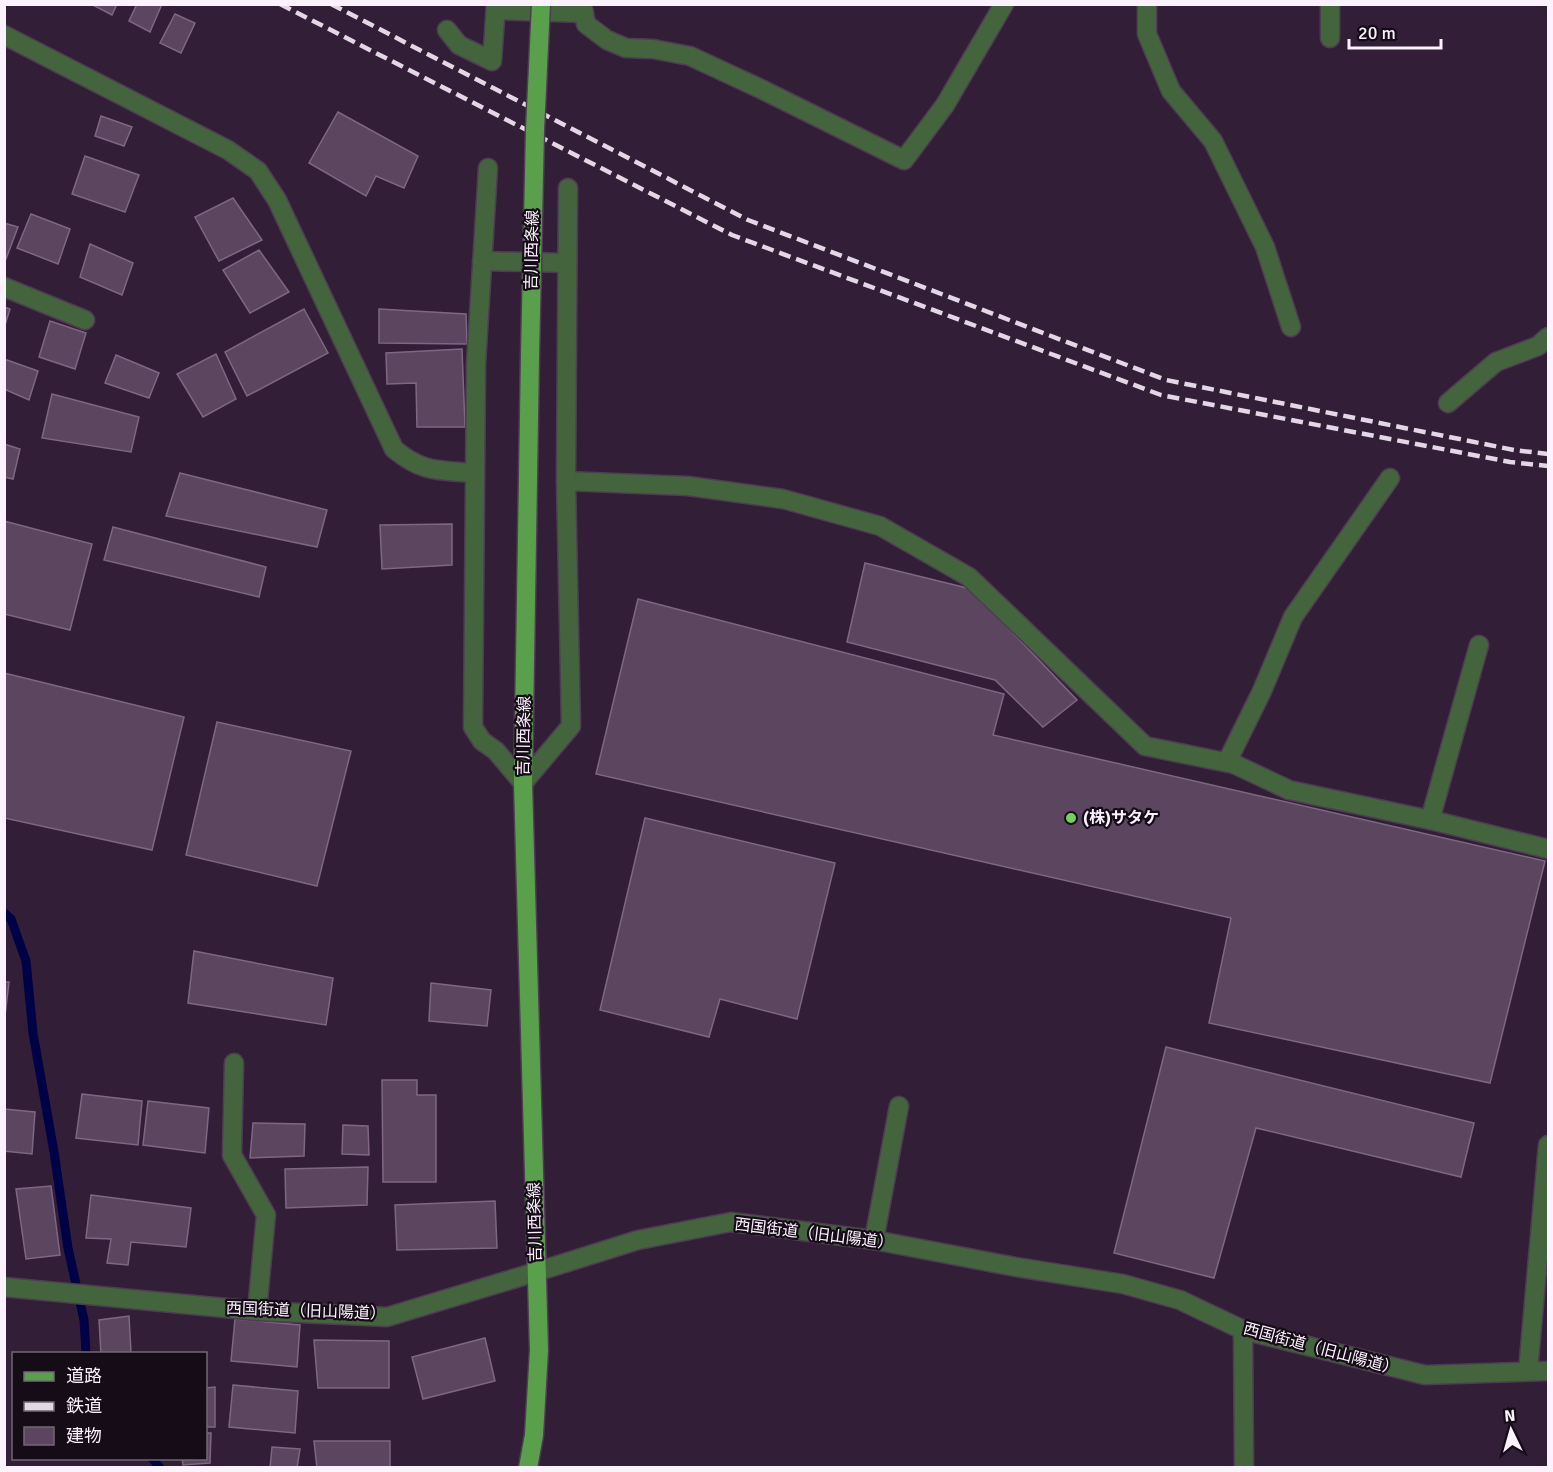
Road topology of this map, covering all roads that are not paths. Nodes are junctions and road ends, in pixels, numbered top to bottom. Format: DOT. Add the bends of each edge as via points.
graph roads {
  1 [pos="541,4"];
  2 [pos="1004,4"];
  3 [pos="1147,4"];
  4 [pos="1330,4"];
  5 [pos="496,7"];
  6 [pos="583,9"];
  7 [pos="447,30"];
  8 [pos="4,35"];
  9 [pos="1330,38"];
  10 [pos="488,168"];
  11 [pos="568,188"];
  12 [pos="482,261"];
  13 [pos="567,263"];
  14 [pos="4,287"];
  15 [pos="85,320"];
  16 [pos="1291,327"];
  17 [pos="1548,337"];
  18 [pos="1448,403"];
  19 [pos="474,473"];
  20 [pos="1390,478"];
  21 [pos="566,481"];
  22 [pos="1479,645"];
  23 [pos="1227,762"];
  24 [pos="524,783"];
  25 [pos="1430,820"];
  26 [pos="1548,849"];
  27 [pos="234,1063"];
  28 [pos="899,1106"];
  29 [pos="1548,1145"];
  30 [pos="874,1240"];
  31 [pos="536,1272"];
  32 [pos="4,1287"];
  33 [pos="257,1311"];
  34 [pos="1243,1330"];
  35 [pos="1528,1371"];
  36 [pos="1548,1371"];
  37 [pos="528,1467"];
  38 [pos="1244,1467"];
  1 -- 24 [label="main road, 吉川西条線, bridge" via="530,356"];
  2 -- 6 [label="street" via="945,105 904,160 690,57 652,48 626,48 607,40 586,24"];
  3 -- 16 [label="street" via="1147,34 1171,92 1213,141 1265,247"];
  4 -- 9 [label="street"];
  5 -- 6 [label="street"];
  5 -- 7 [label="street" via="492,60 459,45"];
  8 -- 19 [label="street" via="228,150 258,171 278,200 394,449 410,462 428,469"];
  10 -- 12 [label="street"];
  11 -- 13 [label="street"];
  12 -- 13 [label="street"];
  12 -- 19 [label="street"];
  13 -- 21 [label="street"];
  14 -- 15 [label="street"];
  17 -- 18 [label="street" via="1538,346 1496,362"];
  19 -- 24 [label="street" via="473,727"];
  20 -- 23 [label="street" via="1293,617"];
  21 -- 23 [label="street" via="688,486 783,499 880,526 969,577 1144,746"];
  21 -- 24 [label="street" via="571,726"];
  22 -- 25 [label="street"];
  23 -- 25 [label="street" via="1289,790"];
  24 -- 31 [label="main road, 吉川西条線"];
  25 -- 26 [label="street"];
  27 -- 33 [label="street" via="232,1155 266,1215"];
  28 -- 30 [label="street"];
  29 -- 35 [label="street"];
  30 -- 31 [label="street, 西国街道（旧山陽道）" via="731,1222 638,1240"];
  30 -- 34 [label="street, 西国街道（旧山陽道）" via="1124,1284 1180,1300"];
  31 -- 33 [label="street, 西国街道（旧山陽道）" via="387,1317"];
  31 -- 37 [label="main road, 吉川西条線" via="539,1350 534,1436"];
  32 -- 33 [label="street, 西国街道（旧山陽道）"];
  34 -- 35 [label="street, 西国街道（旧山陽道）" via="1425,1375"];
  34 -- 38 [label="street"];
  35 -- 36 [label="street, 西国街道（旧山陽道）"];
}
